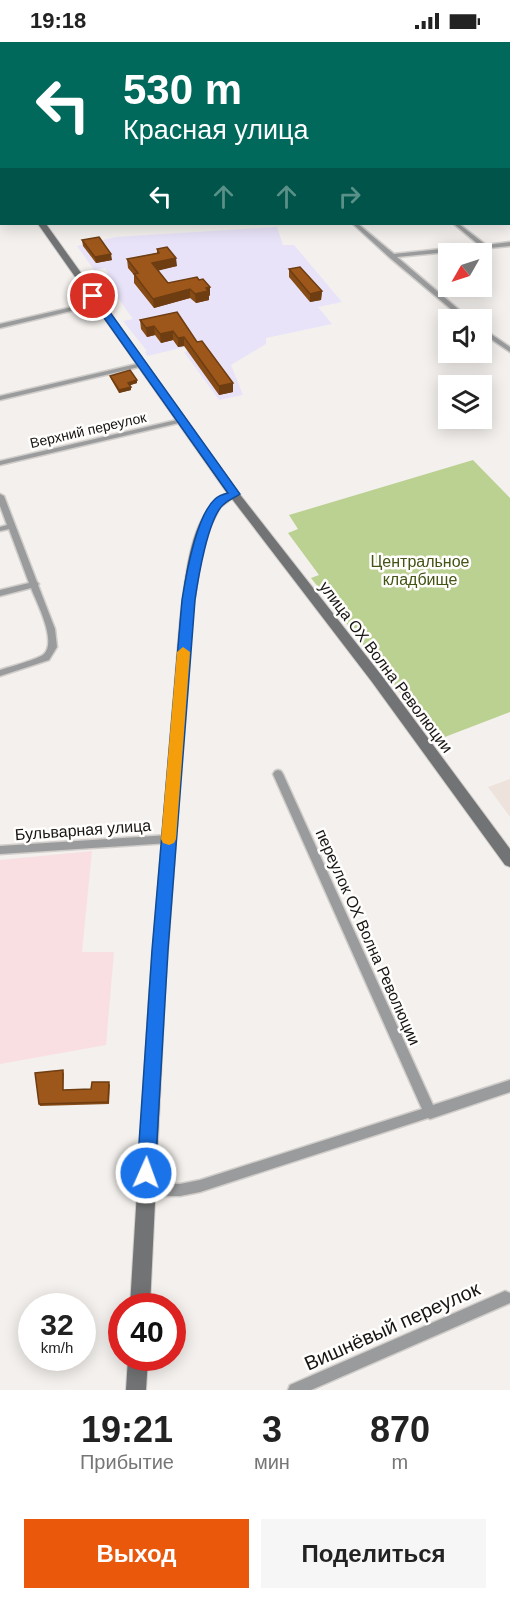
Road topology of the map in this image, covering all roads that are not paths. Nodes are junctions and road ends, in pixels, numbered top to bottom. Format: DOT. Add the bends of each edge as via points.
graph roads {
  1 [pos="43,225"];
  2 [pos="356,225"];
  3 [pos="457,225"];
  4 [pos="480,243"];
  5 [pos="510,244"];
  6 [pos="492,246"];
  7 [pos="438,252"];
  8 [pos="391,256"];
  9 [pos="98,303"];
  10 [pos="455,309"];
  11 [pos="0,326"];
  12 [pos="492,337"];
  13 [pos="510,350"];
  14 [pos="141,365"];
  15 [pos="0,398"];
  16 [pos="181,421"];
  17 [pos="0,463"];
  18 [pos="220,475"];
  19 [pos="234,494"];
  20 [pos="0,496"];
  21 [pos="212,511"];
  22 [pos="12,526"];
  23 [pos="0,530"];
  24 [pos="35,584"];
  25 [pos="0,593"];
  26 [pos="0,673"];
  27 [pos="278,774"];
  28 [pos="169,839"];
  29 [pos="0,850"];
  30 [pos="510,861"];
  31 [pos="510,1086"];
  32 [pos="430,1113"];
  33 [pos="145,1190"];
  34 [pos="141,1293"];
  35 [pos="506,1298"];
  36 [pos="137,1371"];
  37 [pos="136,1390"];
  38 [pos="294,1390"];
  1 -- 9 [label="main road, улица ОХ Волна Революции"];
  2 -- 8 [label="street"];
  3 -- 4 [label="street"];
  5 -- 6 [label="street"];
  7 -- 8 [label="street"];
  8 -- 10 [label="street"];
  9 -- 11 [label="street"];
  9 -- 14 [label="main road, улица ОХ Волна Революции"];
  12 -- 13 [label="street"];
  14 -- 15 [label="street"];
  14 -- 16 [label="main road, улица ОХ Волна Революции"];
  16 -- 17 [label="street, Верхний переулок"];
  16 -- 18 [label="main road, улица ОХ Волна Революции"];
  18 -- 19 [label="main road, улица ОХ Волна Революции"];
  18 -- 21 [label="main road" via="221,488"];
  19 -- 21 [label="main road" via="219,501"];
  19 -- 30 [label="main road, улица ОХ Волна Революции" via="377,679"];
  20 -- 22 [label="street"];
  21 -- 28 [label="main road" via="191,581"];
  22 -- 23 [label="street"];
  22 -- 24 [label="street"];
  24 -- 25 [label="street"];
  24 -- 26 [label="street" via="51,629 49,655"];
  27 -- 32 [label="street, переулок ОХ Волна Революции"];
  28 -- 29 [label="street, Бульварная улица"];
  28 -- 33 [label="main road"];
  31 -- 32 [label="street"];
  32 -- 33 [label="street" via="200,1186"];
  33 -- 34 [label="main road"];
  35 -- 38 [label="street, Вишнёвый переулок"];
  36 -- 37 [label="main road"];
}
